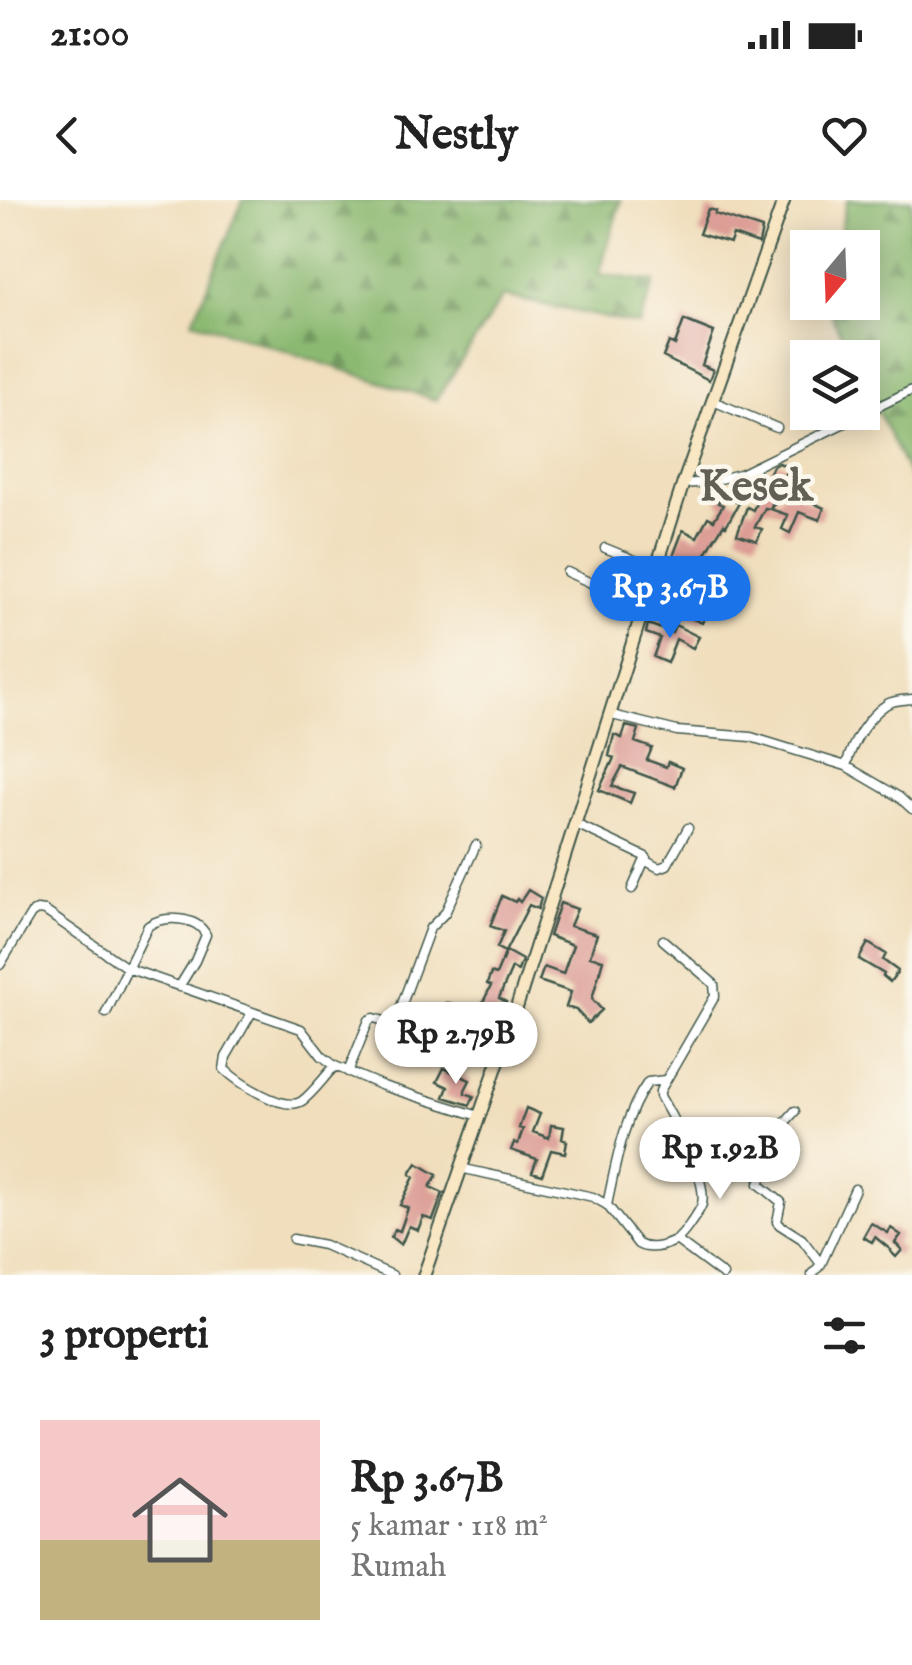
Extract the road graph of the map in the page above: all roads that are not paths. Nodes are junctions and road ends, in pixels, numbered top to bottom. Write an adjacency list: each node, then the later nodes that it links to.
1 (784, 200): 3 (main road)
2 (912, 390): 4 (street)
3 (712, 401): 5 (street); 7 (main road)
4 (880, 403)
5 (777, 428)
6 (824, 430): 7 (street)
7 (684, 484): 10 (main road)
8 (604, 548): 9 (street)
9 (626, 556): 10 (street); 11 (street)
10 (657, 570): 12 (street); 14 (main road)
11 (567, 572)
12 (686, 581)
13 (912, 700): 15 (street)
14 (612, 714): 15 (street); 17 (main road)
15 (846, 766): 16 (street)
16 (912, 809)
17 (576, 824): 20 (street); 29 (main road)
18 (688, 828): 20 (street)
19 (476, 845): 31 (street)
20 (646, 860): 21 (street)
21 (632, 889)
22 (663, 940): 32 (street)
23 (0, 966): 24 (street)
24 (127, 968): 25 (street); 25 (street); 28 (street)
25 (179, 986): 27 (street)
26 (448, 1007): 29 (street)
27 (252, 1012): 30 (street); 30 (street)
28 (106, 1013)
29 (504, 1046): 34 (main road)
30 (335, 1066): 31 (street)
31 (348, 1072): 34 (street)
32 (665, 1080): 37 (street); 39 (street)
33 (795, 1111): 40 (street)
34 (480, 1116): 35 (main road)
35 (460, 1168): 37 (street); 44 (main road)
36 (855, 1189): 40 (street)
37 (607, 1206): 39 (street)
38 (293, 1240): 41 (street)
39 (676, 1240): 45 (street)
40 (821, 1264): 46 (street)
41 (368, 1266): 42 (street); 43 (street)
42 (358, 1275)
43 (392, 1275)
44 (424, 1275)
45 (723, 1275)
46 (812, 1275)

